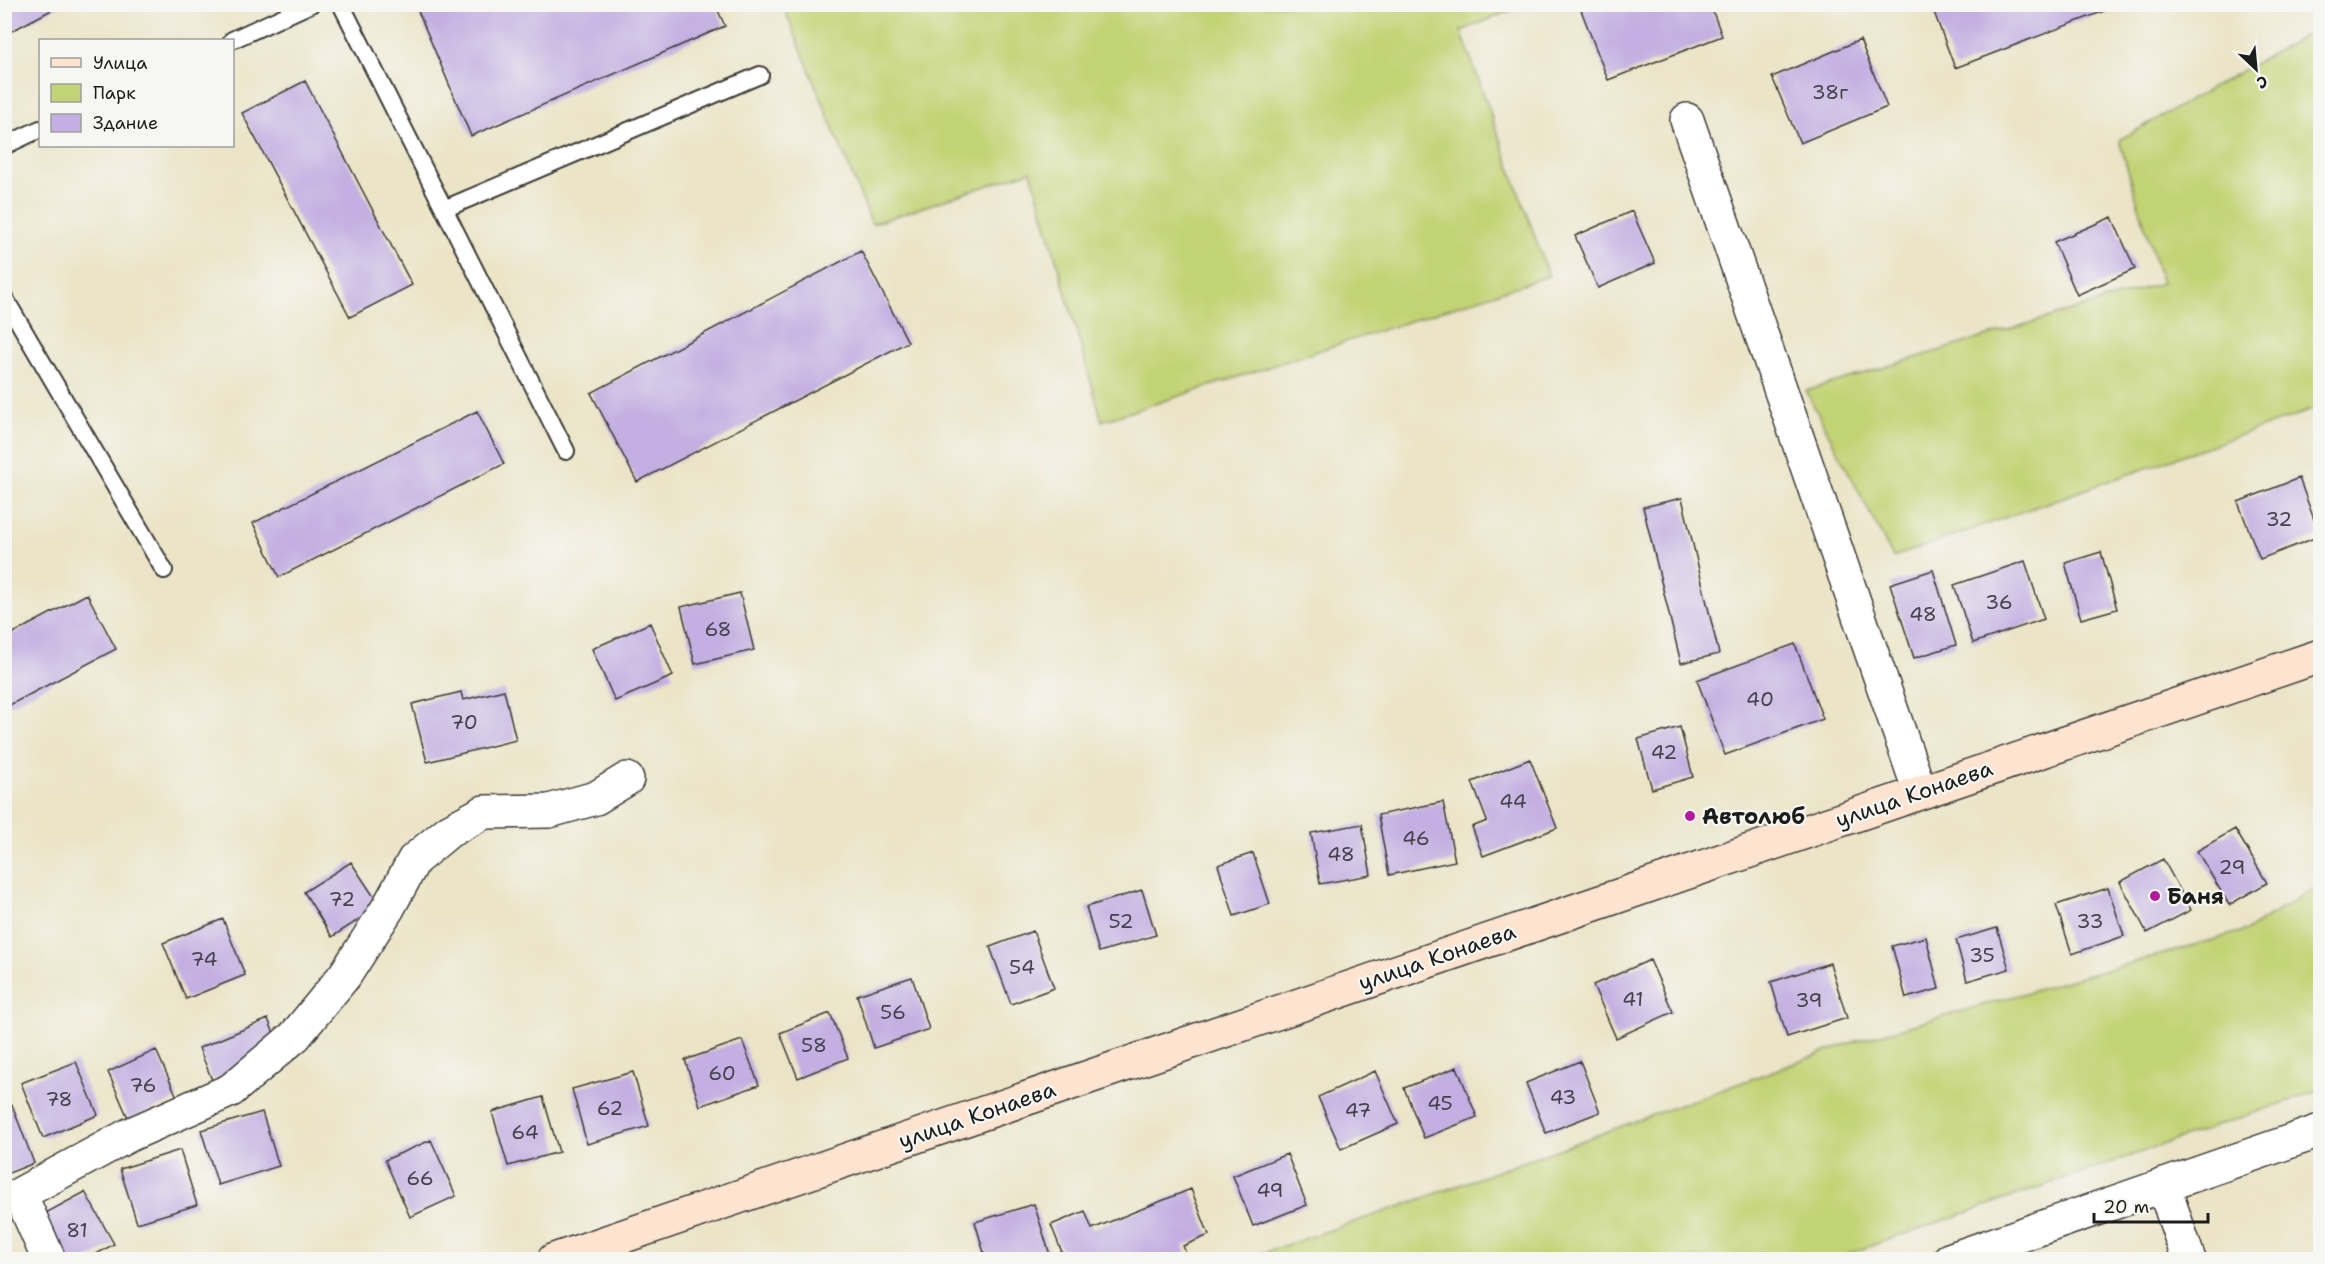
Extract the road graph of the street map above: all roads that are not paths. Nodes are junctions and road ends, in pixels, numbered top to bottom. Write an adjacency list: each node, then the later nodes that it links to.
1 (311, 4): 3 (lane)
2 (341, 4): 8 (lane)
3 (234, 39)
4 (760, 75): 8 (lane)
5 (1687, 120): 14 (street)
6 (39, 129): 7 (lane)
7 (4, 146)
8 (444, 209): 10 (lane)
9 (4, 297): 11 (lane)
10 (566, 451)
11 (164, 570)
12 (2320, 656): 14 (main road, улица Конаева)
13 (627, 779): 17 (street)
14 (1920, 792): 19 (main road, улица Конаева)
15 (2320, 1131): 16 (street)
16 (2163, 1185): 20 (street); 21 (street)
17 (12, 1196): 18 (street)
18 (49, 1260)
19 (554, 1260)
20 (1949, 1260)
21 (2189, 1260)

